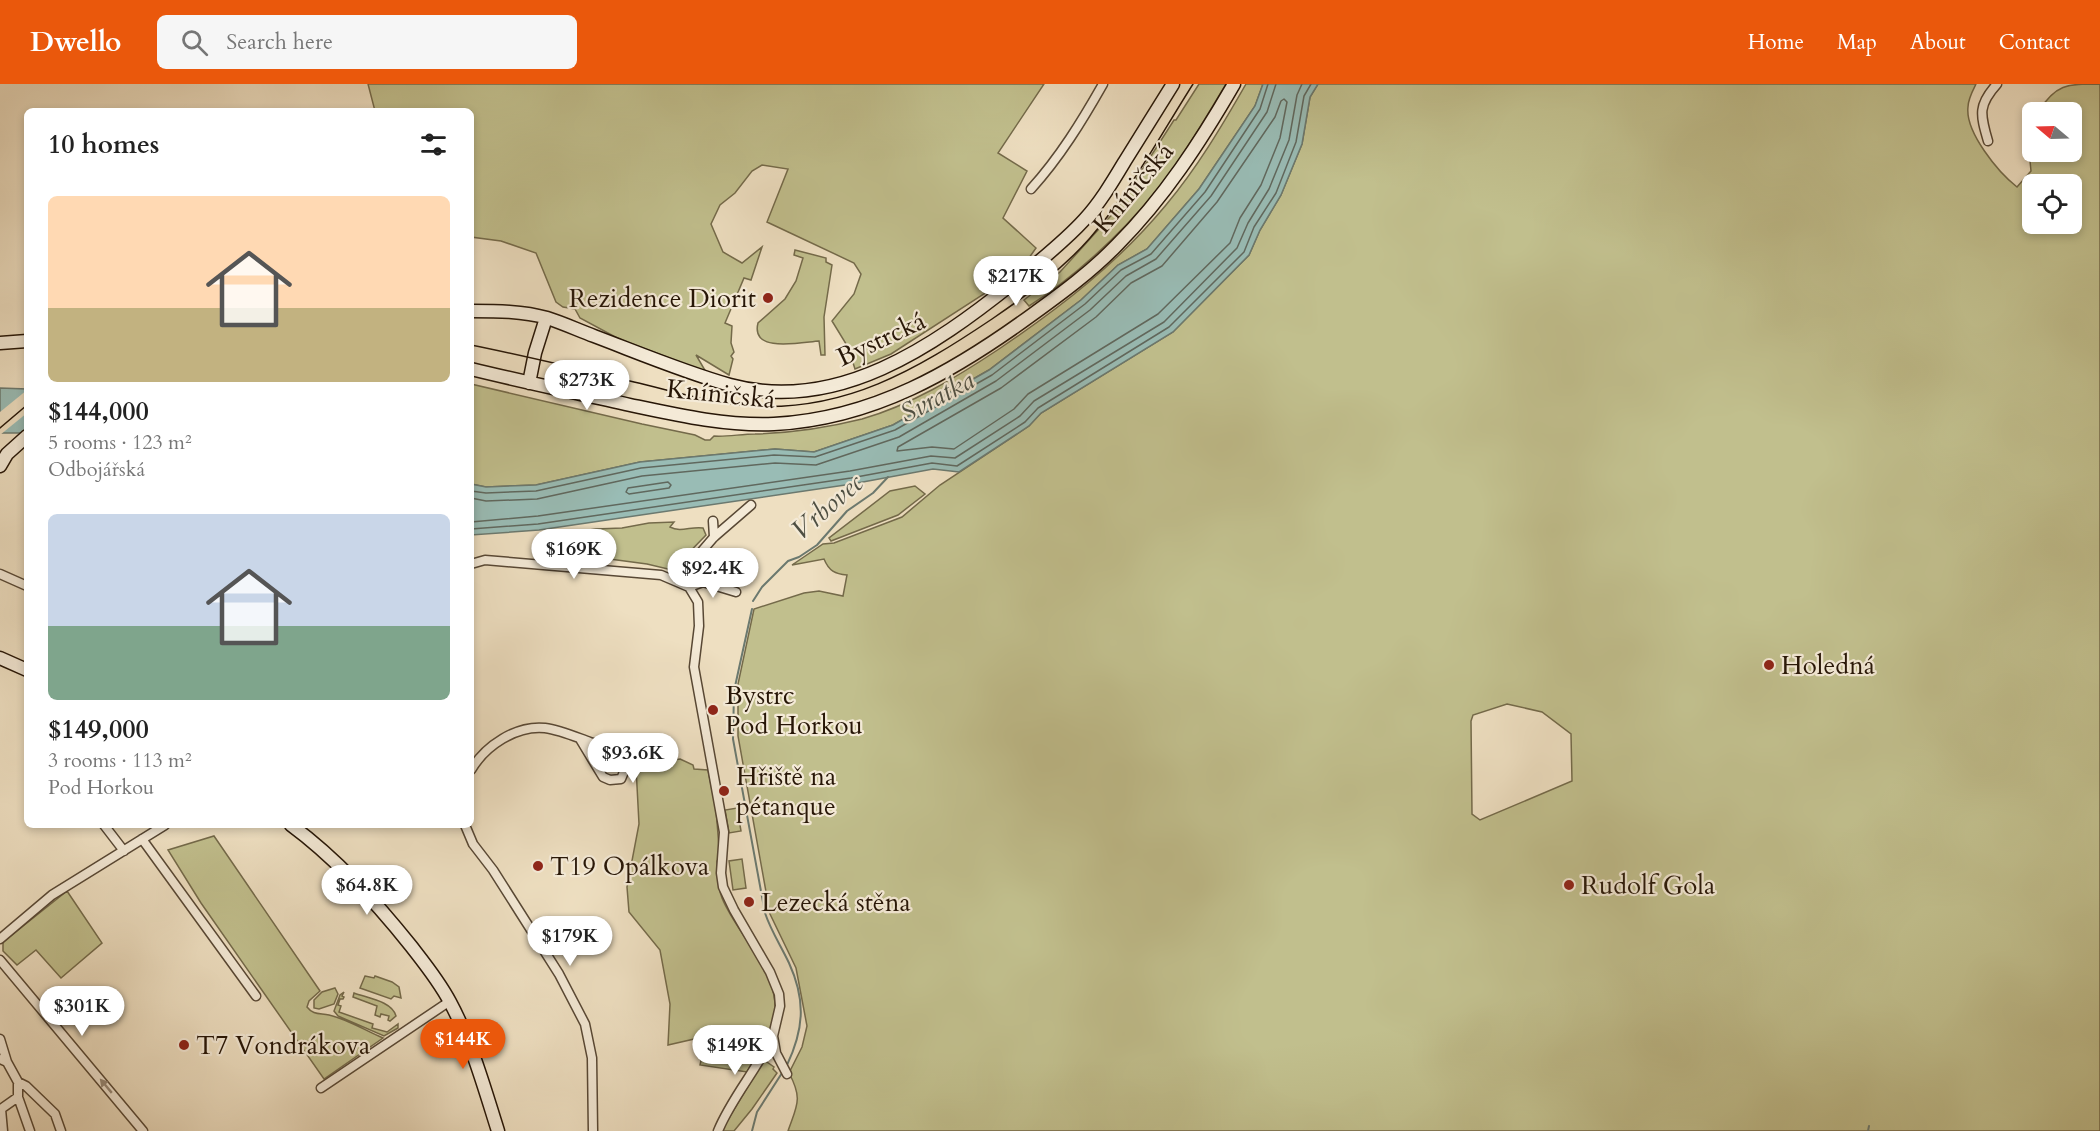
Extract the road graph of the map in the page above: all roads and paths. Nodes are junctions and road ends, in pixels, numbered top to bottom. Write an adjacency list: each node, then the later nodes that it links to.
1 (1103, 84): 6 (street)
2 (1173, 84): 8 (street, Bystrcká)
3 (1234, 84): 12 (street, Kníničská)
4 (1997, 84): 5 (street)
5 (1988, 141)
6 (1031, 189)
7 (474, 311): 8 (street, Bystrcká)
8 (546, 318): 12 (street)
9 (24, 341): 10 (street)
10 (0, 343)
11 (474, 370): 12 (street, Kníničská)
12 (529, 383)
13 (24, 439): 14 (street)
14 (4, 456): 15 (street)
15 (0, 466)
16 (751, 505): 18 (street)
17 (713, 521): 18 (street)
18 (714, 537): 21 (street)
19 (474, 563): 21 (street)
20 (0, 574): 22 (street)
21 (677, 580): 23 (street)
22 (24, 585)
23 (689, 587): 24 (street); 39 (street)
24 (736, 592)
25 (1, 658): 26 (street)
26 (24, 669)
27 (580, 739): 27 (street); 28 (street)
28 (474, 766)
29 (106, 828): 34 (street)
30 (160, 828): 33 (street)
31 (294, 828): 38 (street)
32 (466, 828): 51 (street)
33 (142, 839): 34 (street); 37 (street)
34 (124, 851): 35 (street)
35 (0, 939)
36 (0, 960): 49 (street, one-way to 36)
37 (256, 996)
38 (450, 1001): 44 (street); 50 (street)
39 (772, 1036): 42 (street); 52 (street)
40 (0, 1039): 41 (street)
41 (4, 1060): 43 (street)
42 (787, 1074)
43 (18, 1082): 45 (street); 48 (street)
44 (321, 1088)
45 (18, 1097): 46 (street); 47 (street)
46 (3, 1131)
47 (30, 1131)
48 (62, 1131)
49 (143, 1131)
50 (498, 1131)
51 (592, 1131)
52 (718, 1131)

